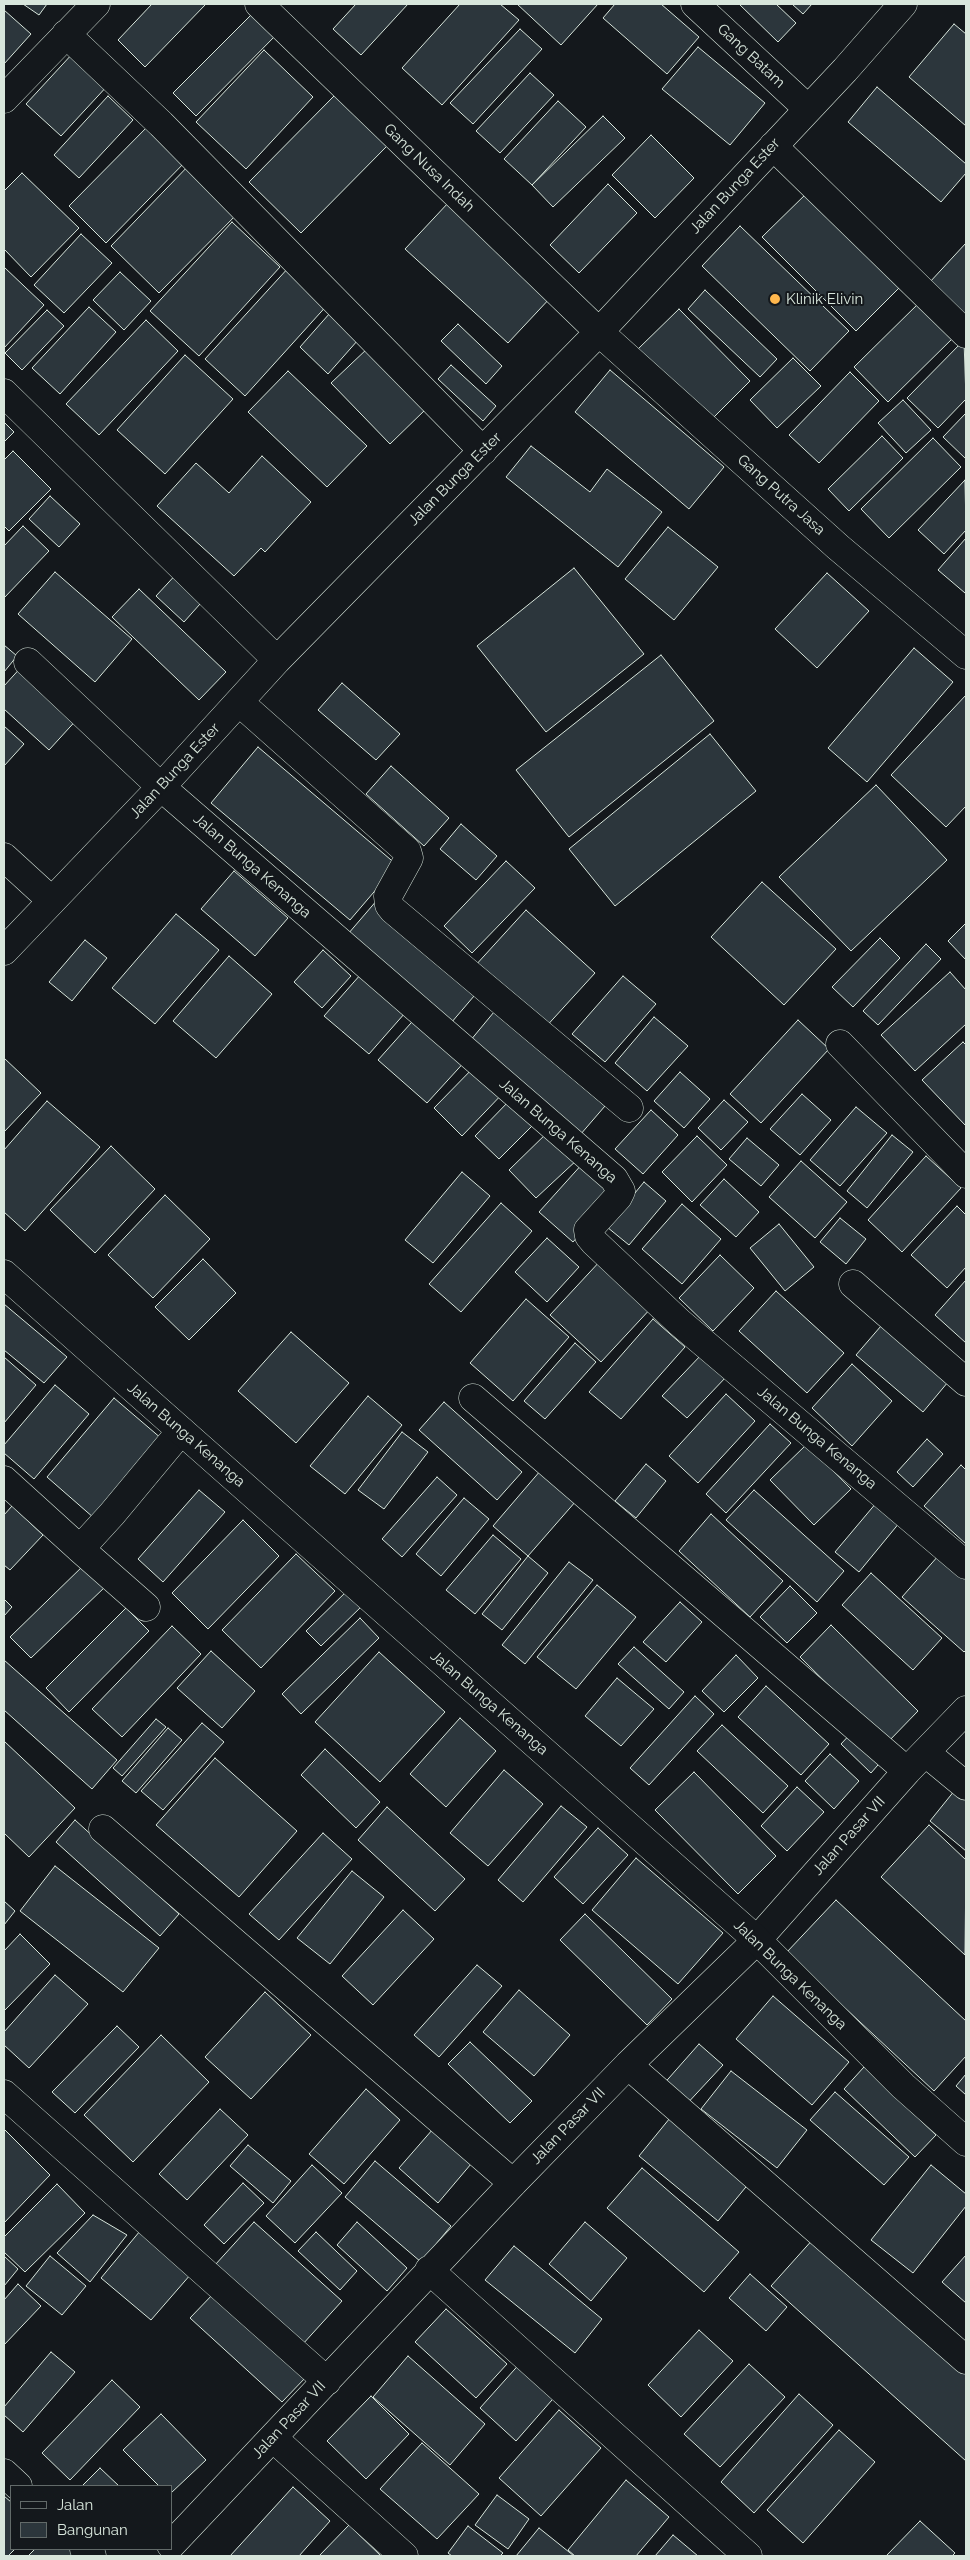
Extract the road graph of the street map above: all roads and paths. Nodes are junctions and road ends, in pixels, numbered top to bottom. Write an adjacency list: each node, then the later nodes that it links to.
1 (96, 4): 5 (street)
2 (259, 4): 9 (street, Gang Nusa Indah)
3 (695, 4): 7 (street, Gang Batam)
4 (903, 4): 7 (street, Jalan Bunga Ester)
5 (66, 34): 6 (street); 12 (street)
6 (4, 99)
7 (807, 108): 8 (street, Jalan Bunga Ester)
8 (773, 146): 9 (street, Jalan Bunga Ester); 10 (street)
9 (599, 332): 12 (street, Jalan Bunga Ester); 13 (street, Gang Putra Jasa)
10 (966, 334)
11 (4, 393): 14 (street)
12 (483, 451): 14 (street, Jalan Bunga Ester)
13 (966, 655)
14 (277, 660): 16 (street, Jalan Bunga Ester)
15 (28, 662): 17 (street)
16 (239, 702): 17 (street, Jalan Bunga Ester); 22 (street)
17 (161, 786): 19 (street, Jalan Bunga Ester); 31 (street, Jalan Bunga Kenanga)
18 (4, 857): 19 (street)
19 (51, 900): 20 (street, Jalan Bunga Ester)
20 (4, 950)
21 (840, 1044): 23 (street)
22 (629, 1108)
23 (966, 1174)
24 (4, 1274): 28 (street, Jalan Bunga Kenanga)
25 (853, 1284): 26 (street)
26 (966, 1382)
27 (473, 1398): 34 (street)
28 (181, 1431): 30 (street); 37 (street, Jalan Bunga Kenanga)
29 (4, 1480): 30 (street)
30 (80, 1549): 32 (street)
31 (966, 1565)
32 (146, 1607)
33 (966, 1710): 34 (street, Jalan Pasar VII)
34 (916, 1762): 35 (street); 37 (street, Jalan Pasar VII)
35 (966, 1786)
36 (103, 1829): 41 (street)
37 (757, 1940): 38 (street, Jalan Pasar VII); 40 (street, Jalan Bunga Kenanga)
38 (628, 2065): 41 (street, Jalan Pasar VII); 43 (street)
39 (4, 2094): 44 (street)
40 (966, 2142)
41 (512, 2183): 42 (street, Jalan Pasar VII)
42 (429, 2270): 44 (street, Jalan Pasar VII); 50 (street)
43 (966, 2360)
44 (327, 2381): 45 (street, Jalan Pasar VII)
45 (273, 2438): 48 (street, Jalan Pasar VII); 49 (street)
46 (4, 2473): 47 (street)
47 (17, 2485)
48 (172, 2544)
49 (404, 2556)
50 (748, 2556)

